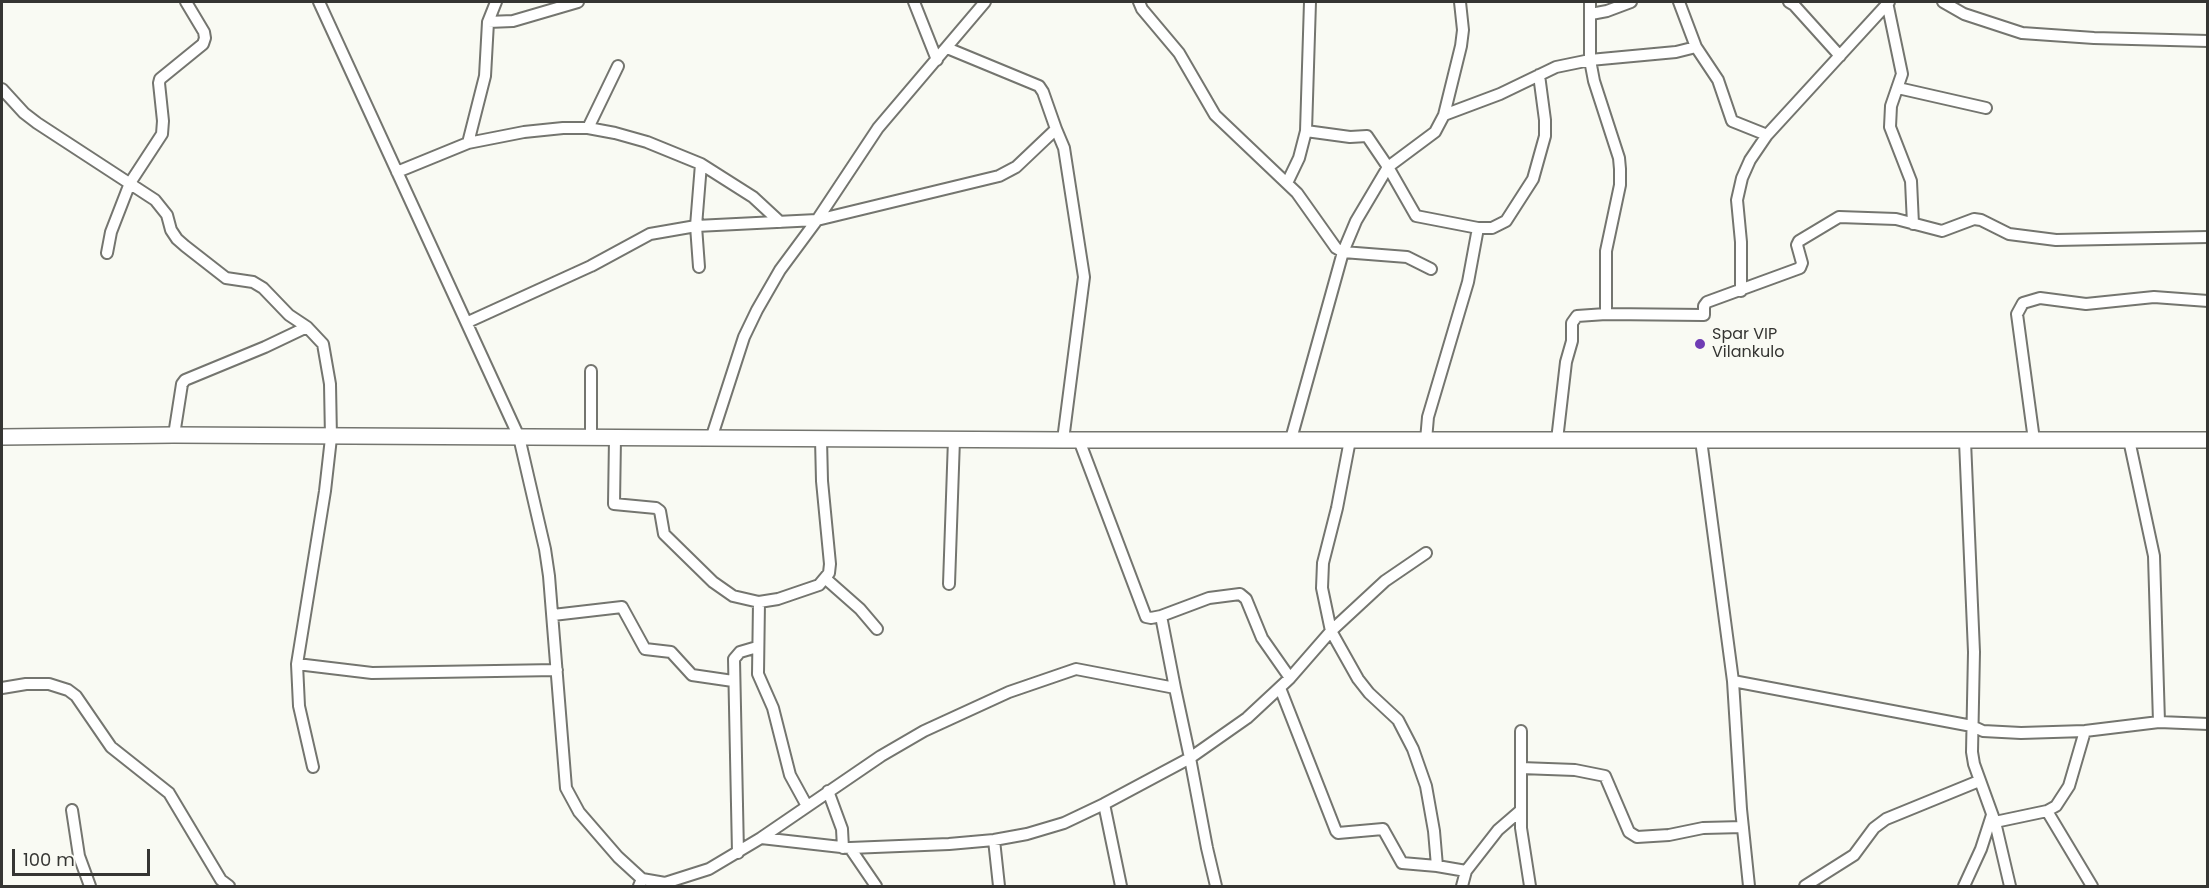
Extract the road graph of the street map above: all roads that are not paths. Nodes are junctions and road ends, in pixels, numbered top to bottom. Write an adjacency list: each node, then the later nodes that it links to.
1 (186, 2): 38 (street)
2 (319, 2): 37 (street)
3 (496, 2): 17 (street)
4 (578, 2): 17 (street)
5 (914, 2): 22 (street)
6 (985, 2): 20 (street)
7 (1139, 2): 39 (street)
8 (1310, 2): 32 (street)
9 (1460, 2): 29 (street)
10 (1590, 2): 16 (street)
11 (1630, 2): 16 (street)
12 (1679, 2): 19 (street)
13 (1789, 2): 21 (street)
14 (1888, 2): 21 (street); 26 (street)
15 (1943, 2): 18 (street)
16 (1591, 14): 23 (street)
17 (488, 22): 34 (street)
18 (2208, 41)
19 (1696, 47): 23 (street); 33 (street)
20 (947, 48): 22 (street); 31 (street)
21 (1840, 56): 33 (street)
22 (937, 60): 40 (street)
23 (1590, 60): 25 (street); 52 (street)
24 (618, 66): 30 (street)
25 (1539, 75): 29 (street); 44 (street)
26 (1898, 88): 28 (street); 42 (street)
27 (2, 89): 38 (street)
28 (1986, 108)
29 (1444, 115): 36 (street)
30 (588, 128): 34 (street); 35 (street)
31 (1056, 129): 40 (street); 66 (street)
32 (1306, 131): 36 (street); 39 (street)
33 (1767, 135): 50 (street)
34 (468, 143): 37 (street)
35 (701, 164): 41 (street); 43 (street)
36 (1388, 167): 44 (street); 46 (street)
37 (397, 172): 53 (street)
38 (130, 183): 47 (street); 54 (street)
39 (1287, 183): 46 (street)
40 (817, 220): 41 (street); 62 (street)
41 (780, 222): 43 (street)
42 (1912, 224): 45 (street); 50 (street)
43 (696, 226): 48 (street); 53 (street)
44 (1478, 228): 69 (street)
45 (2208, 237)
46 (1343, 252): 49 (street); 64 (street)
47 (107, 253)
48 (699, 267)
49 (1431, 269)
50 (1741, 291): 52 (street)
51 (2208, 301): 72 (street)
52 (1606, 314): 70 (street)
53 (468, 322): 58 (street)
54 (307, 327): 56 (street); 60 (street)
55 (591, 371): 59 (street)
56 (174, 435): 57 (main road); 60 (main road)
57 (2, 437)
58 (519, 437): 59 (main road); 60 (main road); 80 (street)
59 (591, 437): 61 (main road)
60 (331, 438): 85 (street)
61 (615, 438): 62 (main road); 79 (street)
62 (711, 438): 63 (main road)
63 (821, 438): 65 (main road); 77 (street)
64 (1291, 439): 67 (main road); 68 (main road)
65 (954, 440): 66 (main road); 78 (street)
66 (1063, 440): 67 (main road)
67 (1079, 440): 81 (street)
68 (1350, 440): 69 (main road); 83 (street)
69 (1426, 440): 70 (main road)
70 (1557, 440): 71 (main road)
71 (1701, 440): 75 (main road); 89 (street)
72 (2034, 440): 73 (main road); 75 (main road)
73 (2129, 440): 74 (main road); 93 (street)
74 (2208, 440)
75 (1965, 441): 95 (street)
76 (1426, 553): 83 (street)
77 (826, 579): 79 (street); 82 (street)
78 (949, 584)
79 (759, 602): 84 (street)
80 (553, 615): 86 (street); 88 (street)
81 (1161, 616): 87 (street); 91 (street)
82 (877, 629)
83 (1331, 631): 87 (street); 114 (street)
84 (758, 647): 88 (street); 104 (street)
85 (297, 664): 86 (street); 99 (street)
86 (557, 670): 116 (street)
87 (1290, 678): 92 (street)
88 (733, 681): 113 (street)
89 (1733, 681): 95 (street); 109 (street)
90 (2, 688): 118 (street)
91 (1175, 688): 98 (street); 102 (street)
92 (1280, 688): 98 (street); 114 (street)
93 (2159, 722): 94 (street); 97 (street)
94 (2208, 724)
95 (1972, 726): 97 (street); 101 (street)
96 (1521, 731): 100 (street)
97 (2085, 731): 107 (street)
98 (1190, 758): 103 (street); 122 (street)
99 (313, 767)
100 (1521, 768): 106 (street); 109 (street)
101 (1979, 781): 108 (street); 126 (street)
102 (828, 792): 104 (street); 112 (street)
103 (1104, 804): 111 (street); 121 (street)
104 (807, 806): 110 (street)
105 (72, 810): 117 (street)
106 (1520, 811): 115 (street); 124 (street)
107 (2047, 811): 108 (street); 129 (street)
108 (1993, 818): 127 (street); 128 (street)
109 (1743, 827): 125 (street)
110 (761, 838): 112 (street); 113 (street)
111 (994, 840): 112 (street); 120 (street)
112 (846, 848): 119 (street)
113 (738, 854): 116 (street)
114 (1437, 866): 115 (street)
115 (1466, 871): 123 (street)
116 (641, 883)
117 (90, 886)
118 (229, 886)
119 (876, 886)
120 (999, 886)
121 (1120, 886)
122 (1216, 886)
123 (1462, 886)
124 (1530, 886)
125 (1749, 886)
126 (1805, 886)
127 (1965, 886)
128 (2010, 886)
129 (2092, 886)

